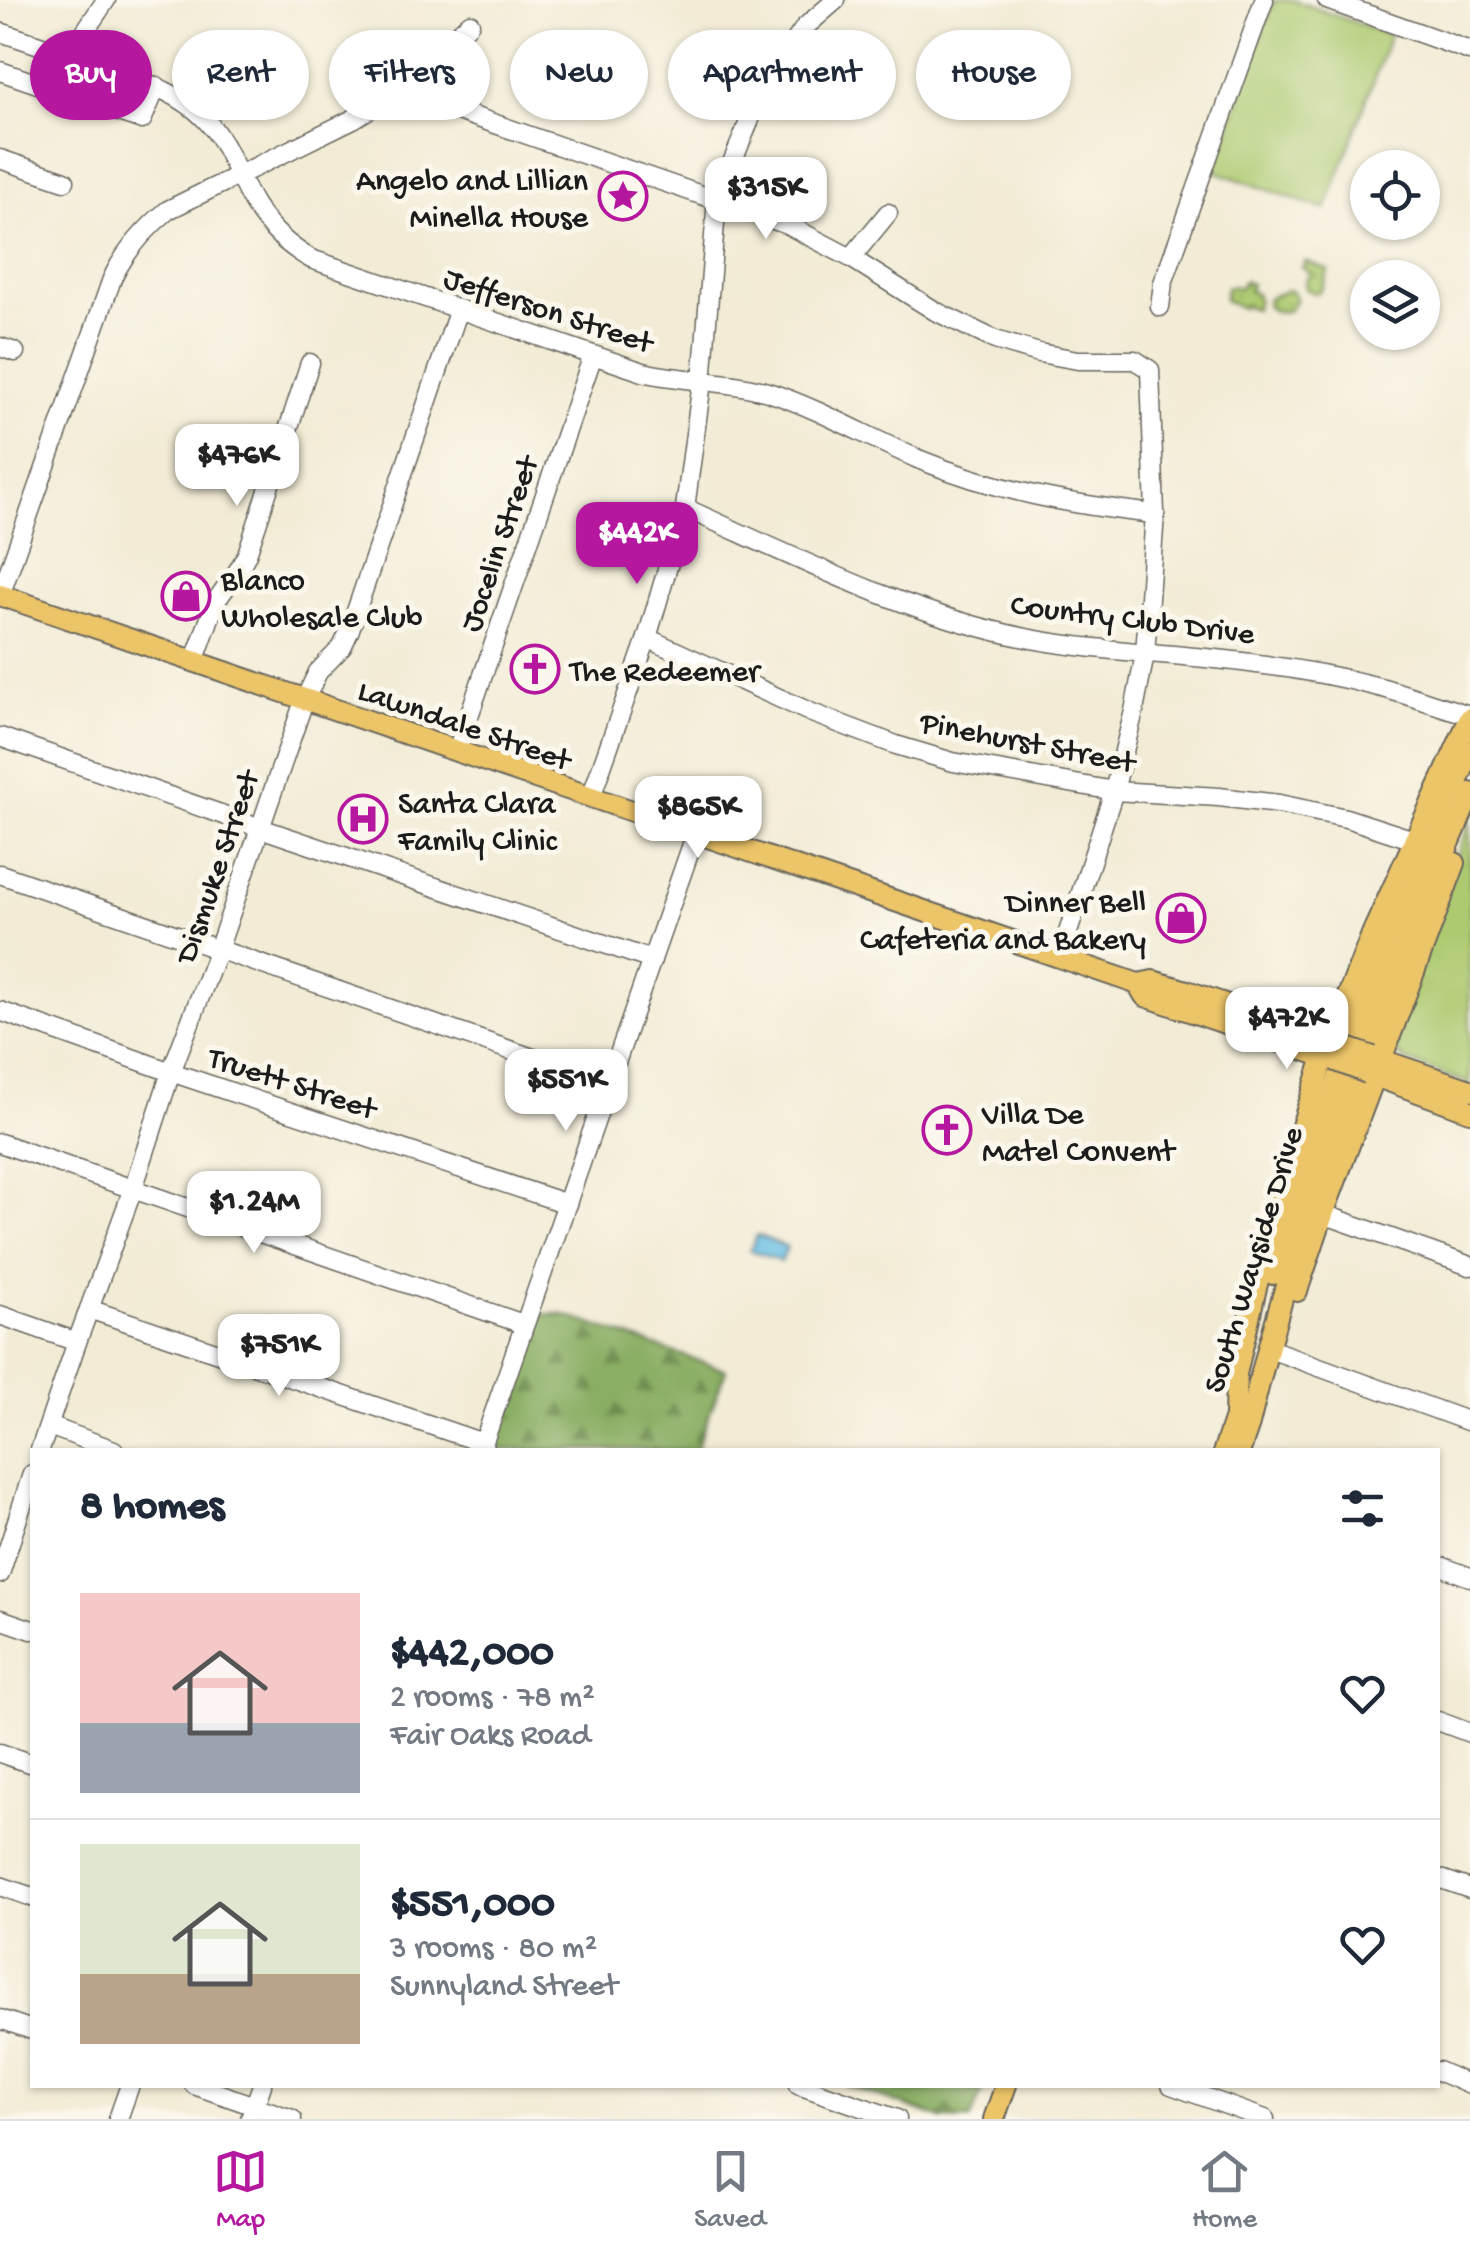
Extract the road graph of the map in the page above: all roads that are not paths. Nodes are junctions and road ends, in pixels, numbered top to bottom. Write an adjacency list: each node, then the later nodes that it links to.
1 (106, 0): 6 (street)
2 (836, 0): 19 (street)
3 (1264, 0): 22 (street)
4 (1327, 0): 10 (street)
5 (470, 23): 7 (street)
6 (86, 30)
7 (462, 30)
8 (0, 32): 9 (street, Jefferson Street)
9 (28, 41): 11 (street)
10 (1470, 52)
11 (6, 72): 13 (street)
12 (152, 85): 13 (street, Jefferson Street)
13 (156, 86): 17 (street, Jefferson Street)
14 (352, 120): 17 (street)
15 (485, 120): 19 (street)
16 (0, 159): 18 (street)
17 (240, 175): 23 (street, Jefferson Street); 29 (street)
18 (65, 181)
19 (717, 198): 21 (street); 26 (street)
20 (888, 212): 21 (street)
21 (851, 258): 28 (street)
22 (1160, 307)
23 (459, 310): 24 (street, Jefferson Street); 33 (street, Dismuke Street)
24 (593, 355): 26 (street, Jefferson Street); 36 (street, Jocelin Street)
25 (310, 363): 32 (street)
26 (702, 382): 27 (street); 28 (street, Jefferson Street)
27 (685, 508): 30 (street); 31 (street, Country Club Drive)
28 (1155, 514): 31 (street)
29 (0, 596): 32 (main road, Lawndale Street)
30 (647, 638): 38 (street, Pinehurst Street); 40 (street)
31 (1145, 654): 34 (street, Country Club Drive); 38 (street)
32 (194, 662): 33 (main road, Lawndale Street)
33 (304, 700): 36 (main road, Lawndale Street); 42 (street, Dismuke Street)
34 (1470, 717): 44 (main road)
35 (0, 738): 42 (street)
36 (457, 751): 40 (main road, Lawndale Street)
37 (1470, 752): 66 (main road, South Wayside Drive)
38 (1114, 791): 44 (street, Pinehurst Street); 47 (street)
39 (1470, 793): 66 (main road, South Wayside Drive)
40 (592, 797): 43 (main road, Lawndale Street)
41 (1470, 824): 51 (main road)
42 (260, 828): 46 (street, Dismuke Street); 48 (street)
43 (696, 834): 47 (main road, Lawndale Street); 48 (street)
44 (1414, 840): 50 (main road)
45 (0, 874): 46 (street)
46 (218, 950): 52 (street, Dismuke Street); 53 (street)
47 (1060, 957): 50 (main road, Lawndale Street)
48 (652, 960): 53 (street)
49 (0, 1011): 52 (street, Truett Street)
50 (1332, 1051): 51 (main road, Lawndale Street, bridge); 66 (main road)
51 (1374, 1067): 54 (main road, Lawndale Street); 55 (main road, Lawndale Street); 59 (main road)
52 (171, 1072): 57 (street, Dismuke Street); 58 (street, Truett Street)
53 (608, 1084): 58 (street)
54 (1470, 1090)
55 (1470, 1112)
56 (0, 1143): 57 (street)
57 (133, 1190): 61 (street, Dismuke Street); 63 (street)
58 (568, 1204): 63 (street)
59 (1323, 1214): 60 (street); 65 (main road)
60 (1470, 1266)
61 (90, 1309): 64 (street, Dismuke Street); 69 (street)
62 (0, 1314): 64 (street)
63 (524, 1324): 69 (street)
64 (77, 1342): 68 (street, Dismuke Street)
65 (1278, 1352): 66 (main road); 67 (street)
66 (1242, 1422): 72 (main road, South Wayside Drive); 73 (main road, South Wayside Drive)
67 (1470, 1422)
68 (48, 1426): 70 (street, Dismuke Street); 71 (street)
69 (482, 1446)
70 (41, 1448)
71 (108, 1448)
72 (1225, 1448)
73 (1240, 1448)
74 (30, 1479): 75 (street)
75 (5, 1540): 77 (street)
76 (1440, 1566): 78 (street)
77 (0, 1574)
78 (1470, 1577)
79 (0, 1619): 80 (street)
80 (30, 1629)
81 (1440, 1722): 82 (street)
82 (1470, 1733)
83 (0, 1753): 84 (street)
84 (30, 1763)
85 (1440, 1879): 87 (street)
86 (0, 1886): 88 (street)
87 (1470, 1890)
88 (30, 1896)
89 (0, 2019): 90 (street)
90 (30, 2029)
91 (1440, 2072): 92 (street)
92 (1470, 2085)
93 (129, 2088): 100 (street)
94 (200, 2088): 99 (street)
95 (261, 2088): 99 (street)
96 (807, 2088): 102 (street)
97 (1005, 2088): 103 (main road)
98 (1179, 2088): 104 (street)
99 (252, 2112): 101 (street)
100 (118, 2119)
101 (292, 2119)
102 (896, 2119)
103 (994, 2119)
104 (1265, 2119)

